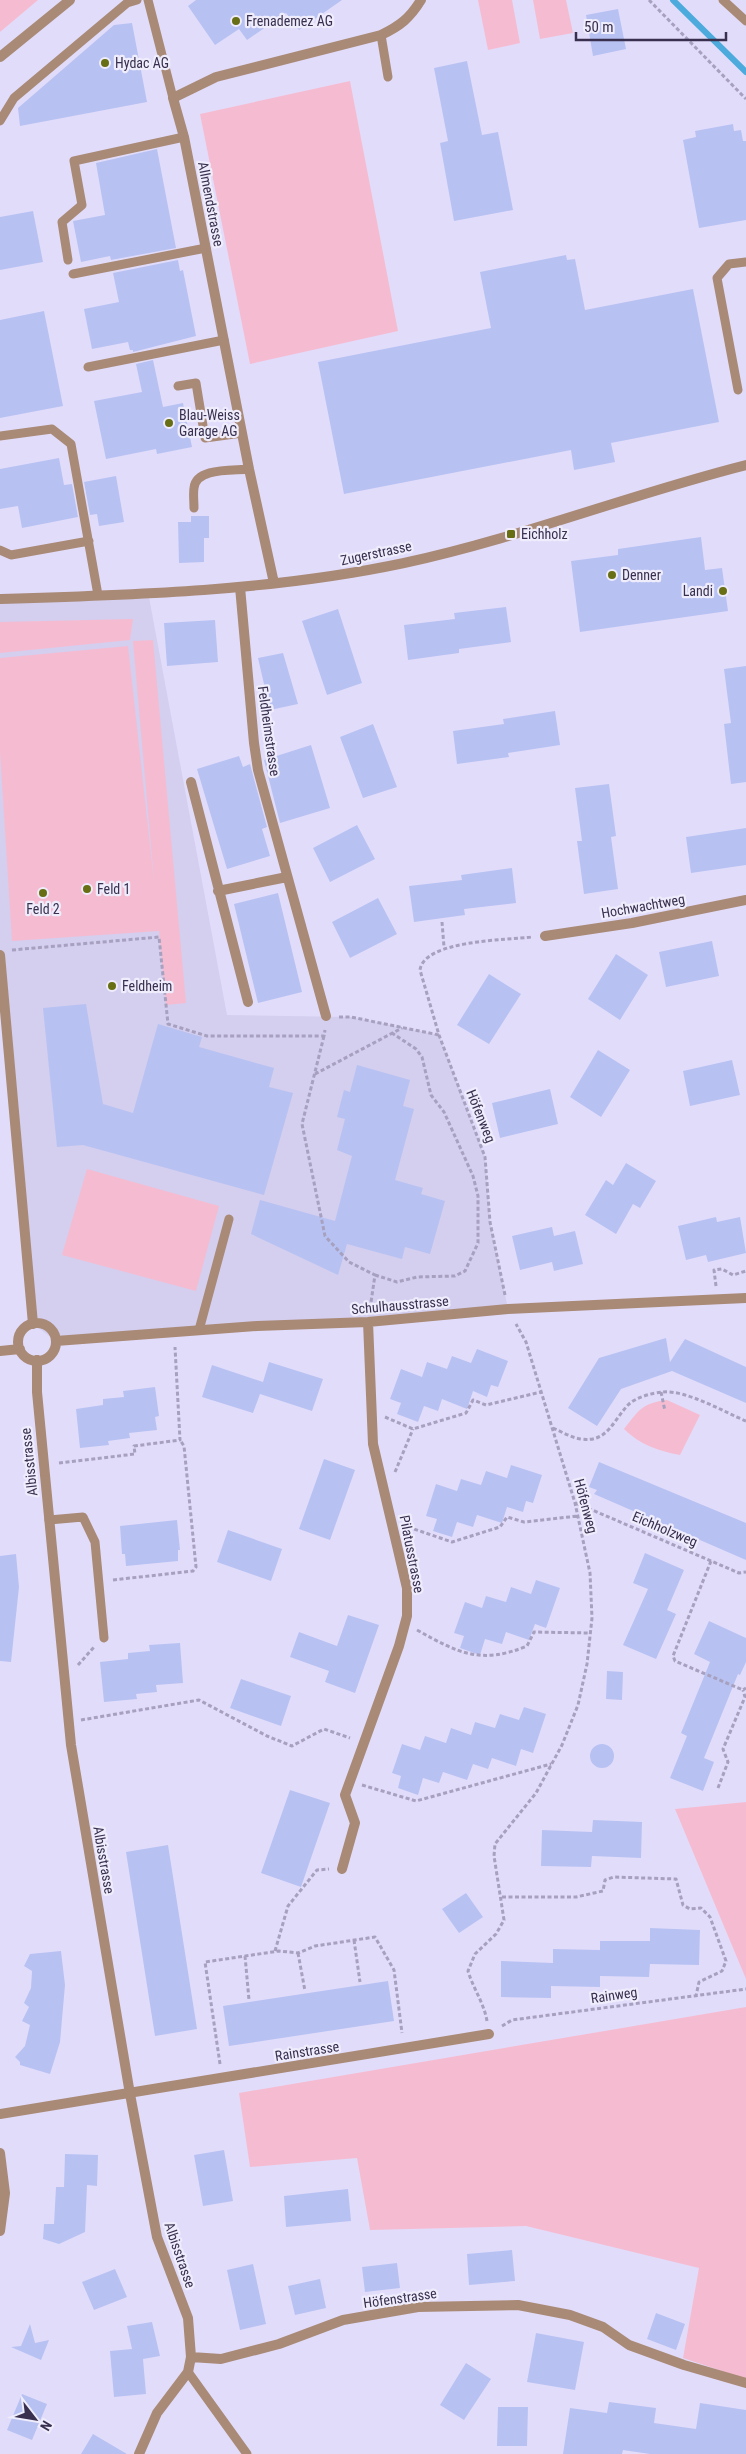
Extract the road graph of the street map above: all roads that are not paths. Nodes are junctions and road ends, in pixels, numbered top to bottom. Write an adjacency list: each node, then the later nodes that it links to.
1 (70, 0): 8 (street)
2 (137, 0): 11 (lane)
3 (148, 0): 10 (lane)
4 (421, 0): 7 (street)
5 (723, 0): 6 (lane)
6 (746, 21)
7 (381, 35): 9 (lane); 10 (street)
8 (0, 57)
9 (388, 77)
10 (173, 98): 12 (street, Allmendstrasse)
11 (0, 121)
12 (184, 137): 13 (street, Allmendstrasse); 14 (lane)
13 (206, 248): 16 (lane); 17 (street, Allmendstrasse)
14 (68, 260)
15 (746, 262): 20 (lane)
16 (73, 274)
17 (224, 340): 18 (lane); 21 (street, Allmendstrasse)
18 (88, 367)
19 (178, 386): 21 (lane)
20 (738, 390)
21 (242, 433): 24 (street, Allmendstrasse)
22 (0, 436): 26 (lane)
23 (746, 465): 28 (street, Zugerstrasse)
24 (249, 469): 25 (lane); 28 (street, Allmendstrasse)
25 (194, 508)
26 (89, 541): 27 (lane); 30 (lane)
27 (0, 550)
28 (274, 583): 29 (street, Zugerstrasse)
29 (240, 587): 30 (street, Zugerstrasse); 33 (street, Feldheimstrasse)
30 (98, 595): 31 (street, Zugerstrasse)
31 (0, 598)
32 (191, 782): 34 (street)
33 (287, 877): 34 (street); 39 (street, Feldheimstrasse)
34 (218, 891): 38 (street)
35 (746, 900): 36 (street, Hochwachtweg)
36 (545, 936)
37 (5, 953): 43 (street)
38 (248, 1002)
39 (326, 1016)
40 (229, 1219): 44 (lane)
41 (746, 1298): 42 (street, Schulhausstrasse)
42 (368, 1322): 44 (street, Schulhausstrasse); 51 (street, Pilatusstrasse)
43 (33, 1324): 45 (street); 46 (street)
44 (199, 1330): 45 (street, Schulhausstrasse)
45 (56, 1341): 48 (street)
46 (20, 1349): 47 (street); 48 (street)
47 (0, 1351)
48 (37, 1360): 49 (street, Albisstrasse)
49 (49, 1520): 50 (lane); 53 (street, Albisstrasse)
50 (104, 1637)
51 (342, 1869)
52 (489, 2034): 53 (street, Rainstrasse)
53 (130, 2094): 54 (street, Rainstrasse); 57 (street, Albisstrasse)
54 (0, 2114)
55 (0, 2153): 56 (street)
56 (0, 2231)
57 (191, 2357): 58 (street); 59 (street, Höfenstrasse)
58 (188, 2372): 60 (street); 61 (lane)
59 (746, 2383)
60 (139, 2454)
61 (247, 2454)

